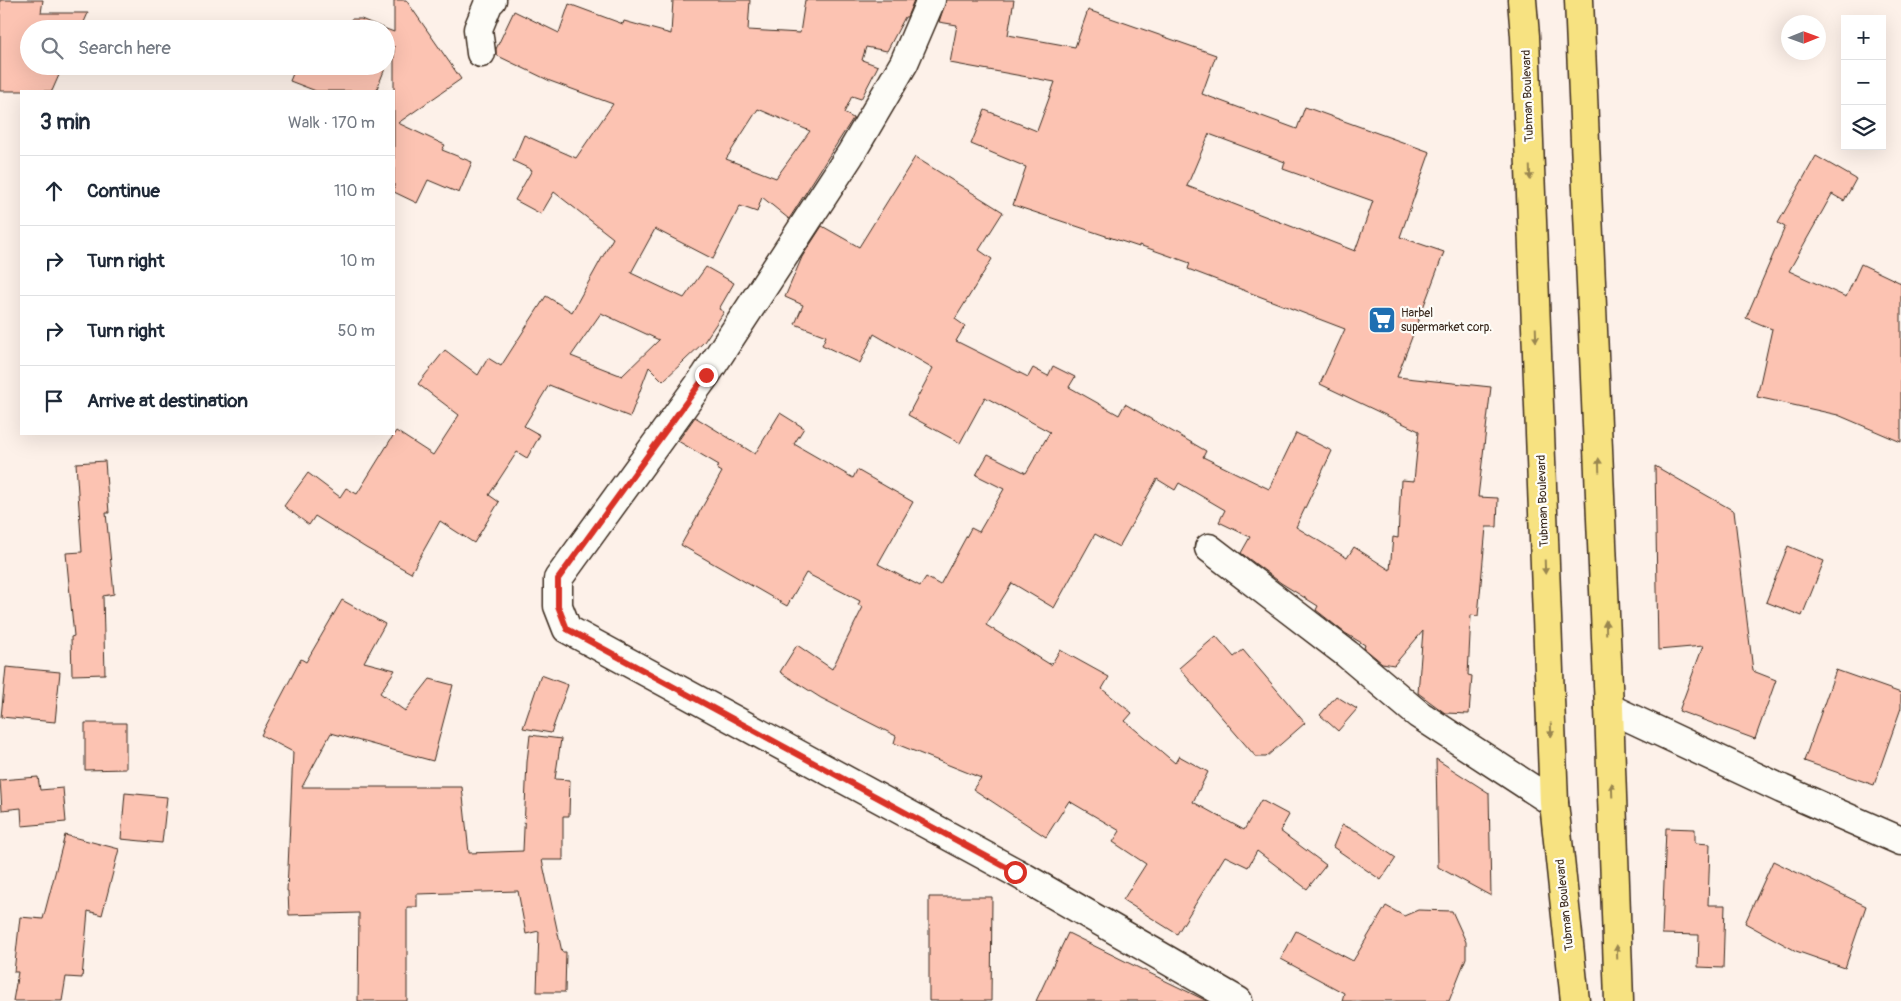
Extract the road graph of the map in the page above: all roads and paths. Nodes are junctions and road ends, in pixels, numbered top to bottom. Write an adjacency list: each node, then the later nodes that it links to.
1 (492, 0): 7 (street)
2 (931, 0): 12 (street)
3 (1505, 0): 6 (highway)
4 (1522, 0): 6 (highway, Tubman Boulevard)
5 (1579, 0): 9 (highway, one-way to 5)
6 (1525, 36): 10 (highway, Tubman Boulevard, one-way to 10)
7 (481, 53)
8 (1210, 548): 10 (street)
9 (1609, 708): 11 (street); 14 (highway, one-way to 9)
10 (1554, 803): 13 (highway, Tubman Boulevard)
11 (1901, 841)
12 (1238, 1001)
13 (1575, 1001)
14 (1619, 1001)

